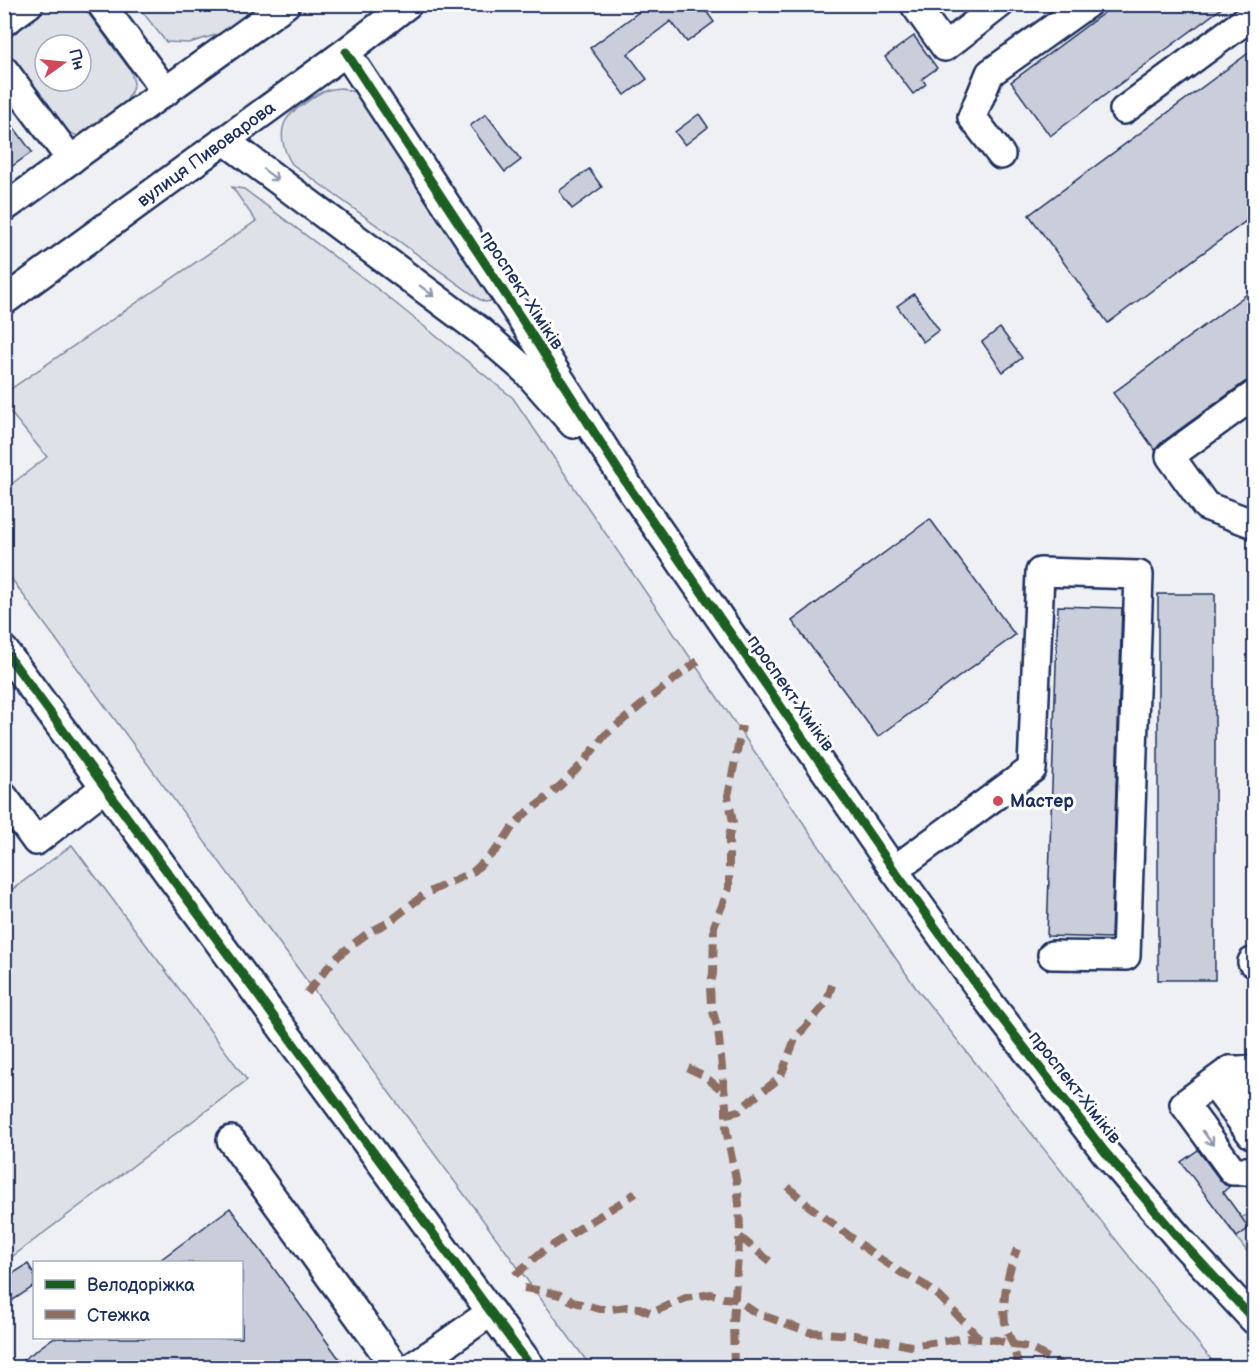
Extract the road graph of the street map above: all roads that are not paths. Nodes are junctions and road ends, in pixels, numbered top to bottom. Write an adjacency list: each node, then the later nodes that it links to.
1 (29, 4): 9 (street)
2 (101, 4): 12 (street)
3 (286, 4): 12 (street)
4 (408, 4): 10 (street, вулиця Пивоварова)
5 (914, 4): 6 (street)
6 (1000, 4)
7 (1087, 4): 15 (street)
8 (1254, 14): 13 (street)
9 (4, 22)
10 (346, 52): 14 (street, вулиця Пивоварова); 20 (street, проспект Хіміків)
11 (4, 70): 16 (street)
12 (166, 92): 16 (street)
13 (1124, 110)
14 (224, 140): 18 (street, вулиця Пивоварова); 20 (street, проспект Хіміків, one-way to 20)
15 (1001, 155)
16 (71, 160): 17 (street)
17 (4, 208)
18 (4, 301)
19 (1254, 394): 21 (street)
20 (629, 487): 25 (street, проспект Хіміків)
21 (1254, 524)
22 (4, 650): 23 (street)
23 (105, 787): 24 (street); 32 (street)
24 (4, 797)
25 (890, 865): 26 (street); 33 (street, проспект Хіміків)
26 (1052, 955)
27 (1233, 1074): 28 (street); 29 (street); 31 (street, one-way to 31)
28 (1254, 1102)
29 (1251, 1134)
30 (231, 1140): 34 (street)
31 (1254, 1171)
32 (492, 1312): 35 (street); 36 (street)
33 (1254, 1320)
34 (396, 1368)
35 (410, 1368)
36 (532, 1368)

